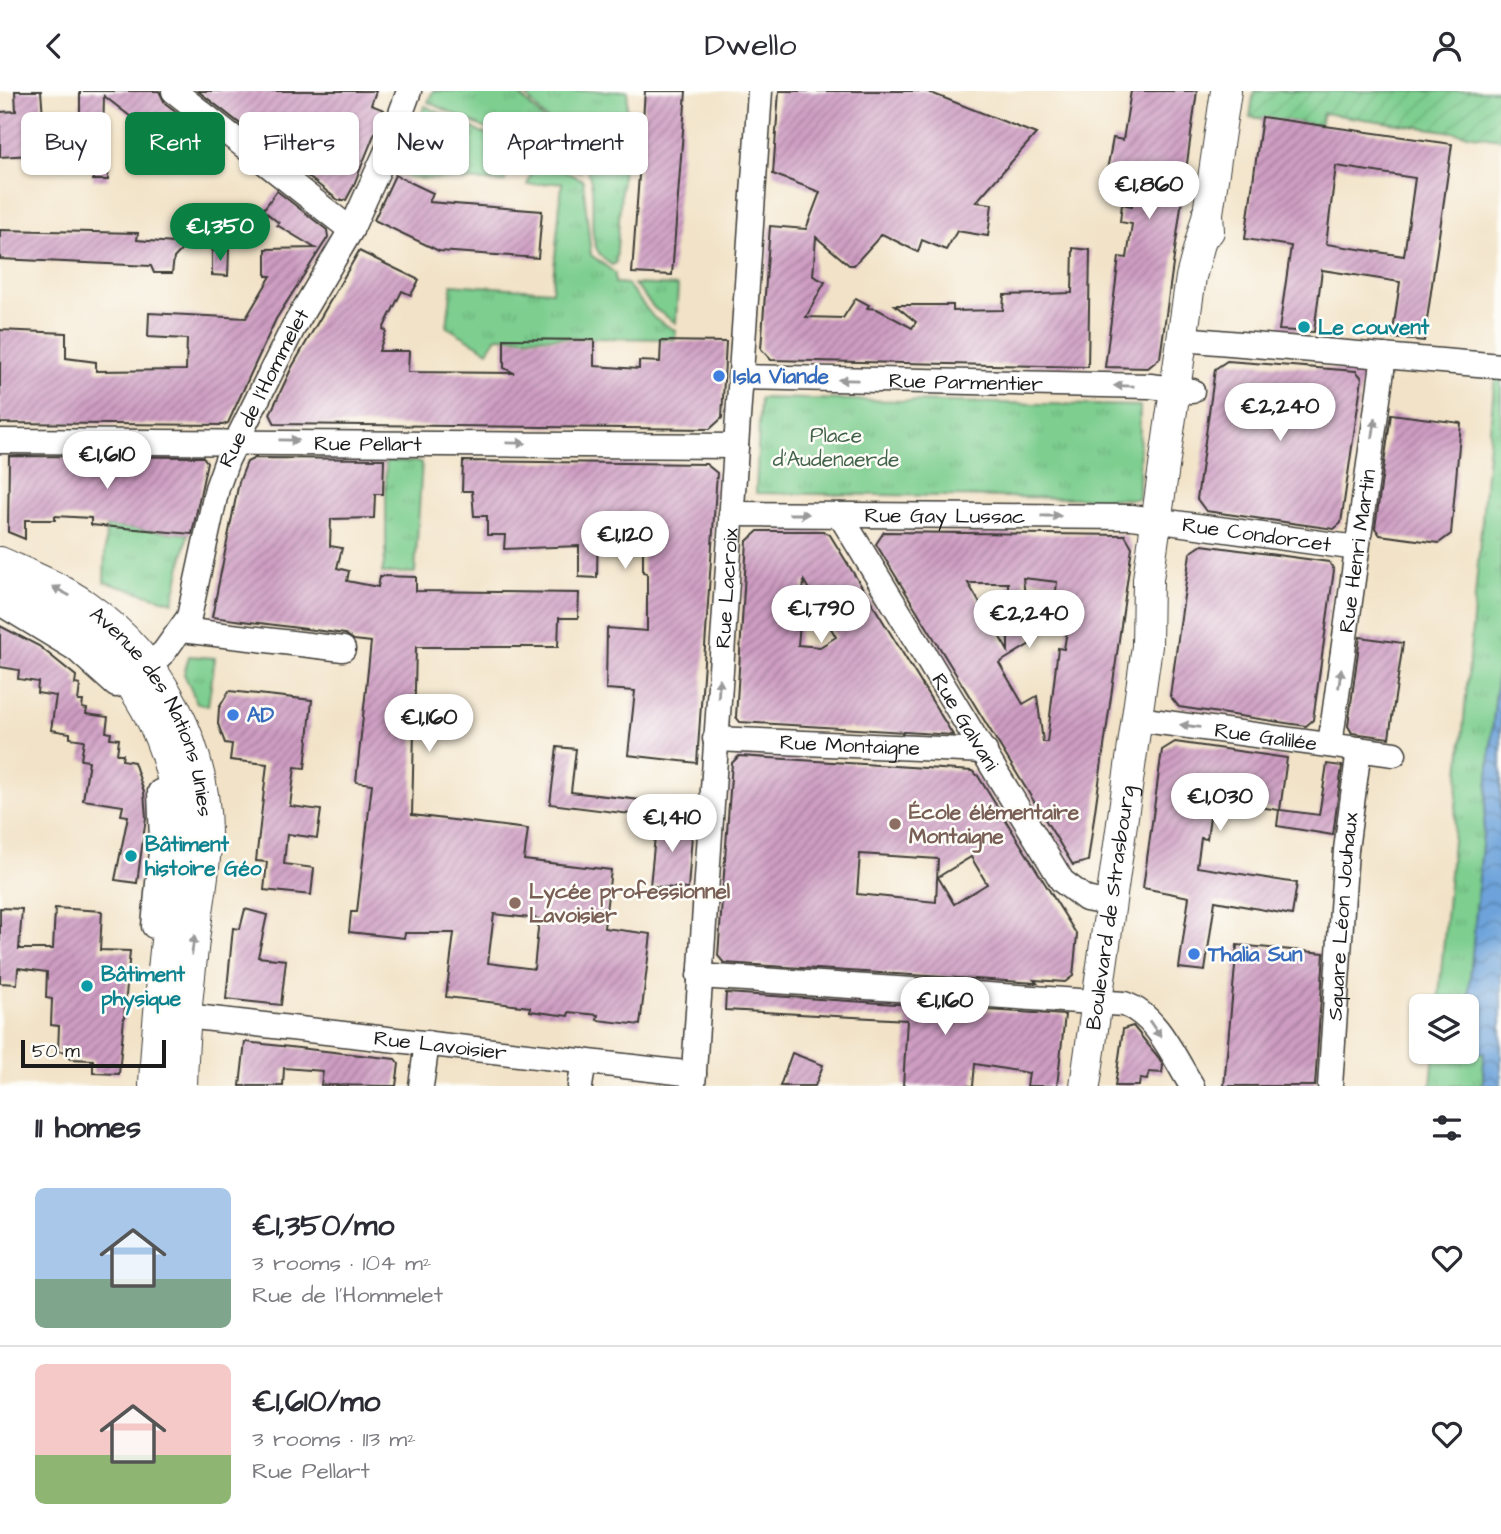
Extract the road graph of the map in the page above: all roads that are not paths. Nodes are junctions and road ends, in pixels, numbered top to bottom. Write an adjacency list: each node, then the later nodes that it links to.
1 (174, 91): 5 (street)
2 (409, 91): 5 (street, Rue de l'Hommelet)
3 (760, 91): 9 (street, Rue Lacroix)
4 (1226, 91): 6 (main road, Boulevard de Strasbourg)
5 (351, 230): 12 (street, Rue de l'Hommelet)
6 (1190, 340): 7 (street); 10 (main road, Boulevard de Strasbourg)
7 (1384, 356): 8 (street); 17 (street, Rue Henri Martin, one-way to 7)
8 (1501, 366)
9 (740, 377): 10 (street, Rue Parmentier, one-way to 9); 13 (street, Rue Lacroix)
10 (1184, 389): 16 (main road, Boulevard de Strasbourg)
11 (0, 440): 12 (street, Rue Pellart)
12 (236, 440): 13 (street, Rue Pellart, one-way to 13); 21 (street, Rue de l'Hommelet)
13 (736, 446): 14 (street, Rue Lacroix)
14 (731, 514): 15 (street, Rue Gay Lussac, one-way to 15); 25 (street, Rue Lacroix, one-way to 14)
15 (840, 515): 16 (street, Rue Gay Lussac, one-way to 16); 28 (street, Rue Galvani)
16 (1165, 520): 17 (street, Rue Condorcet); 24 (main road, Boulevard de Strasbourg)
17 (1357, 548): 26 (street, Rue Henri Martin, one-way to 17)
18 (0, 562): 23 (main road, Avenue des Nations Unies, one-way to 18)
19 (0, 588): 23 (main road, Avenue des Nations Unies)
20 (0, 603): 23 (street)
21 (181, 630): 22 (street); 23 (street, Rue de l'Hommelet)
22 (343, 649)
23 (136, 683): 33 (main road, Avenue des Nations Unies, one-way to 23); 37 (street); 38 (main road, Avenue des Nations Unies)
24 (1137, 719): 26 (street, Rue Galilée, one-way to 24); 30 (main road, Boulevard de Strasbourg)
25 (715, 739): 28 (street, Rue Montaigne); 31 (street, Rue Lacroix)
26 (1331, 745): 27 (street, Rue Galilée)
27 (1359, 749): 29 (street, Rue Galilée); 44 (street, Square Léon Jouhaux)
28 (985, 751): 30 (street, Rue Galvani)
29 (1395, 754)
30 (1111, 904): 32 (main road, Boulevard de Strasbourg)
31 (699, 977): 32 (street); 36 (street, Rue Lacroix)
32 (1097, 1000): 42 (main road, Boulevard de Strasbourg); 43 (street, one-way to 43)
33 (186, 1016): 34 (street, Rue Lavoisier); 39 (main road, Avenue des Nations Unies)
34 (428, 1043): 35 (street, Rue Lavoisier); 40 (street)
35 (584, 1061): 36 (street, Rue Lavoisier); 41 (street)
36 (693, 1080)
37 (140, 1086)
38 (153, 1086)
39 (182, 1086)
40 (421, 1086)
41 (580, 1086)
42 (1085, 1086)
43 (1192, 1086)
44 (1330, 1086)

